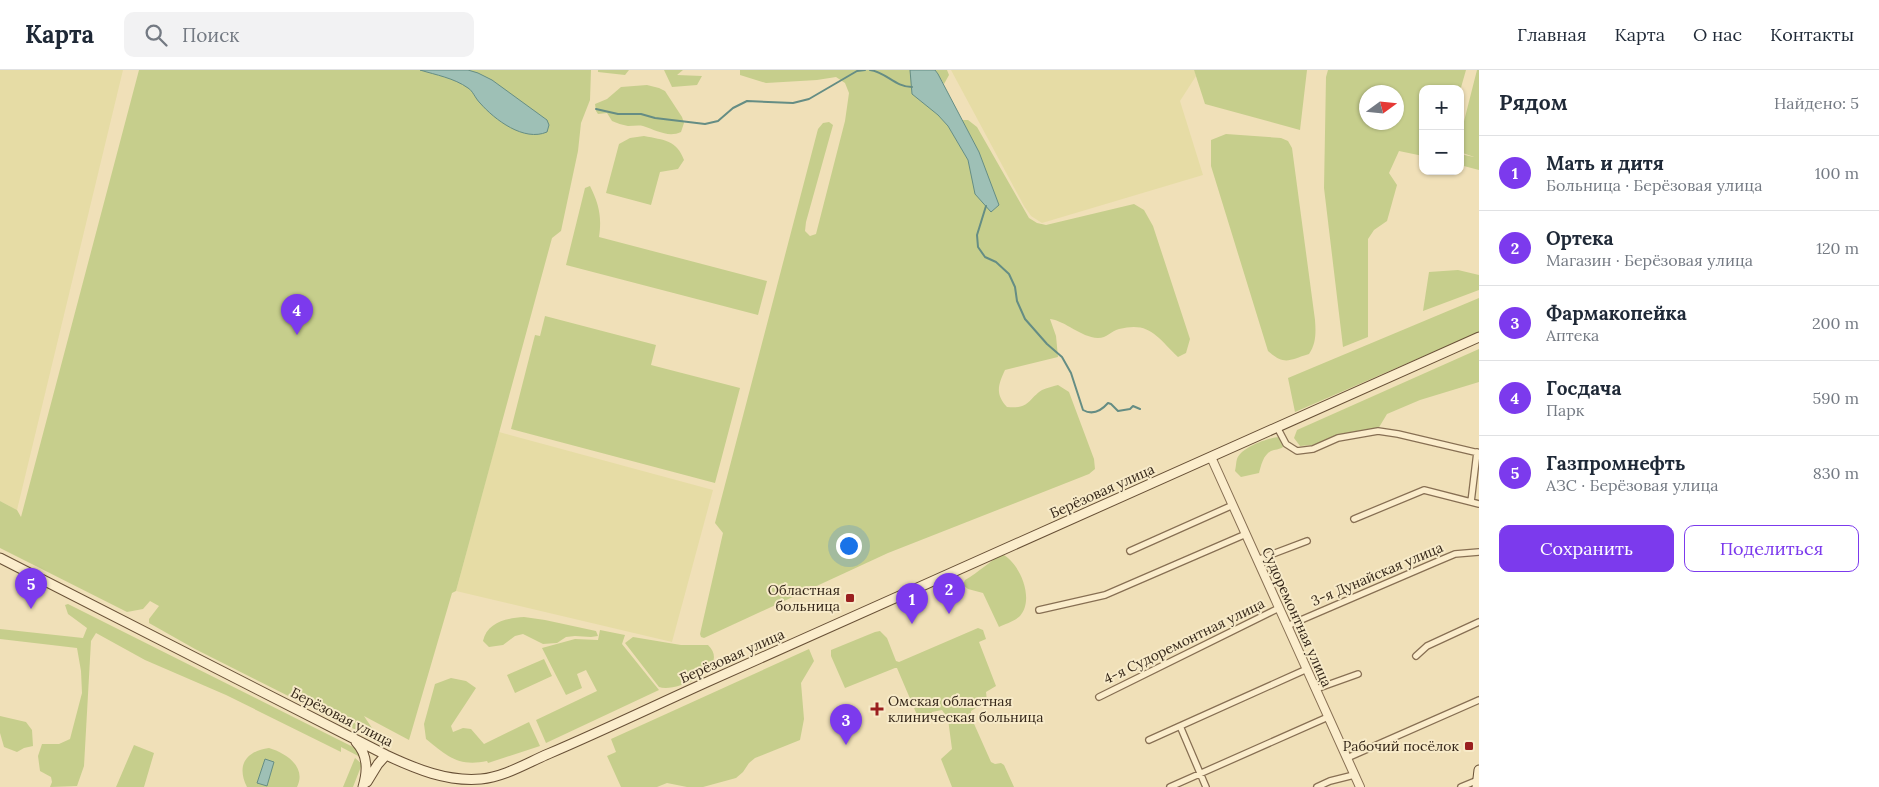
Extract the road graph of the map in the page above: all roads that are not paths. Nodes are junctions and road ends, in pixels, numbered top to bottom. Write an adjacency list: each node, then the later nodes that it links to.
1 (1479, 337): 2 (main road, Берёзовая улица)
2 (1277, 427): 3 (street); 4 (main road, Берёзовая улица)
3 (1478, 452): 5 (street)
4 (1211, 457): 7 (street, Судоремонтная улица); 29 (main road, Берёзовая улица)
5 (1471, 502): 6 (street); 8 (street)
6 (1479, 504)
7 (1233, 505): 9 (street, Судоремонтная улица); 11 (street)
8 (1354, 519)
9 (1246, 534): 14 (street, Судоремонтная улица); 16 (street)
10 (1308, 541): 14 (street)
11 (1130, 551)
12 (1479, 552): 18 (street, 3-я Дунайская улица)
13 (0, 558): 27 (main road, Берёзовая улица)
14 (1258, 560): 15 (street, Судоремонтная улица)
15 (1279, 608): 18 (street, Судоремонтная улица); 23 (street, 4-я Судоремонтная улица)
16 (1039, 610)
17 (1479, 622): 19 (street)
18 (1288, 626): 20 (street, Судоремонтная улица)
19 (1416, 656)
20 (1306, 668): 22 (street, Судоремонтная улица); 26 (street)
21 (1358, 674): 22 (street)
22 (1316, 689): 25 (street, Судоремонтная улица)
23 (1099, 697)
24 (1479, 700): 30 (street)
25 (1328, 717): 30 (street, Судоремонтная улица); 32 (street)
26 (1180, 726): 28 (street); 32 (street)
27 (352, 738): 29 (main road, Берёзовая улица); 35 (main road)
28 (1149, 740)
29 (386, 756): 35 (main road); 36 (main road)
30 (1347, 758): 33 (street, Судоремонтная улица)
31 (1479, 770): 34 (main road)
32 (1199, 774): 37 (street); 38 (street)
33 (1354, 775): 39 (street); 40 (street, Судоремонтная улица)
34 (1477, 784): 41 (street)
35 (364, 787)
36 (370, 787)
37 (1170, 787)
38 (1206, 787)
39 (1317, 787)
40 (1360, 787)
41 (1461, 787)

